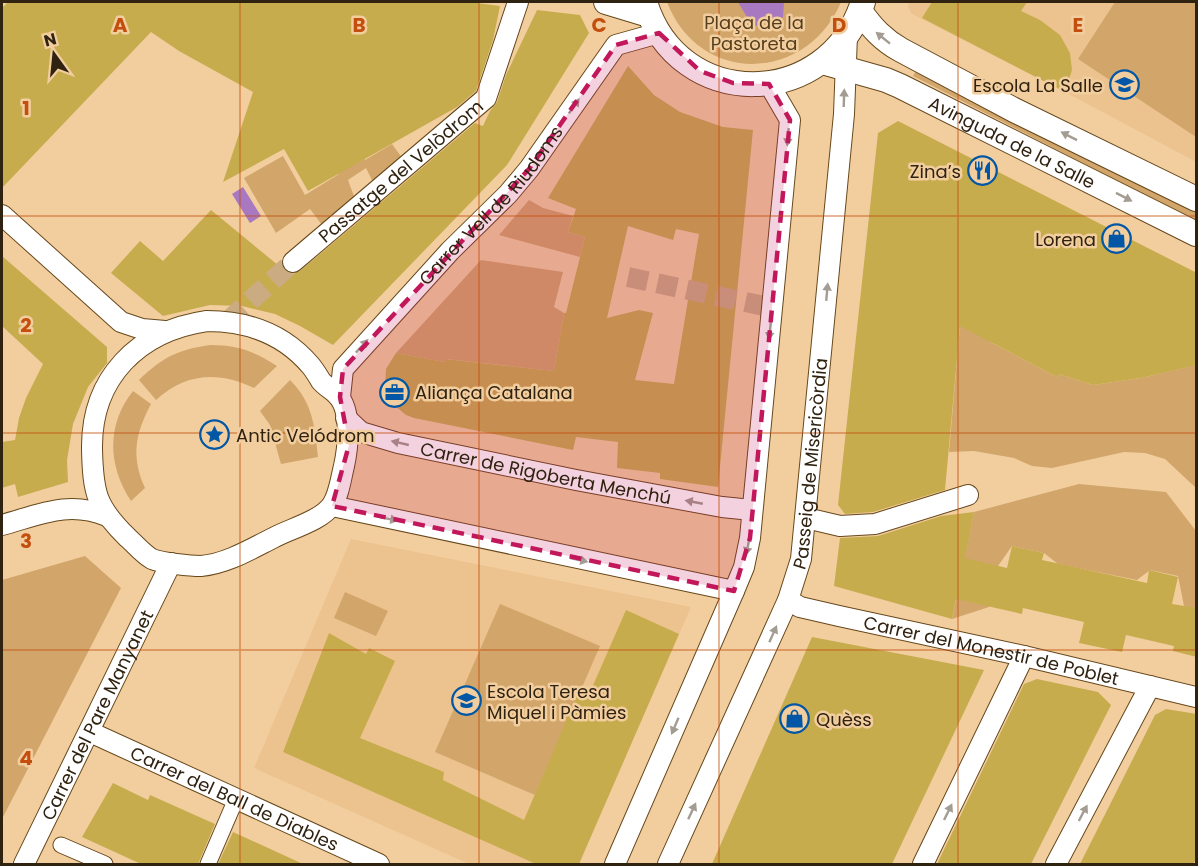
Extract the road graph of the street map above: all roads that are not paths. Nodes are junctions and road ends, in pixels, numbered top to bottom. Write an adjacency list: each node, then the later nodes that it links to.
1 (518, 2): 12 (street, Passatge del Velòdrom)
2 (606, 2): 4 (street)
3 (861, 6): 5 (street); 9 (street, Avinguda de la Salle, one-way to 3)
4 (651, 16): 8 (street); 16 (street, Carrer Vell de Riudoms, one-way to 4)
5 (848, 35): 6 (street); 7 (street, Passeig de Misericòrdia)
6 (822, 62): 7 (street, Avinguda de la Salle); 8 (street)
7 (846, 68): 11 (street, Avinguda de la Salle, one-way to 11); 24 (street, Passeig de Misericòrdia, one-way to 7)
8 (769, 84): 22 (street, one-way to 22)
9 (1197, 199)
10 (2, 215): 13 (street)
11 (1197, 234)
12 (293, 262)
13 (121, 322): 14 (street); 15 (street)
14 (165, 331): 15 (street); 16 (street)
15 (124, 361): 18 (street)
16 (340, 397): 17 (street)
17 (346, 417): 20 (street); 22 (street, Carrer de Rigoberta Menchú, one-way to 17)
18 (91, 472): 21 (street); 23 (street)
19 (968, 495): 24 (street)
20 (332, 506): 26 (street); 27 (street, one-way to 27)
21 (66, 508): 23 (street); 25 (street)
22 (752, 510): 27 (street, one-way to 27)
23 (107, 516): 26 (street)
24 (806, 518): 28 (street, Passeig de Misericòrdia)
25 (2, 525)
26 (171, 563): 32 (street, Carrer del Pare Manyanet)
27 (734, 591): 39 (street, one-way to 39)
28 (788, 600): 29 (street, Carrer del Monestir de Poblet); 40 (street, Passeig de Misericòrdia, one-way to 28)
29 (1024, 656): 30 (street, Carrer del Monestir de Poblet); 41 (street, one-way to 29)
30 (1150, 686): 31 (street, Carrer del Monestir de Poblet); 42 (street, one-way to 30)
31 (1197, 697)
32 (90, 732): 33 (street, Carrer del Ball de Diables); 35 (street, Carrer del Pare Manyanet)
33 (236, 799): 37 (street); 38 (street, Carrer del Ball de Diables)
34 (61, 845): 36 (street)
35 (24, 864)
36 (105, 864)
37 (208, 864)
38 (379, 864)
39 (615, 864)
40 (668, 864)
41 (923, 864)
42 (1056, 864)

